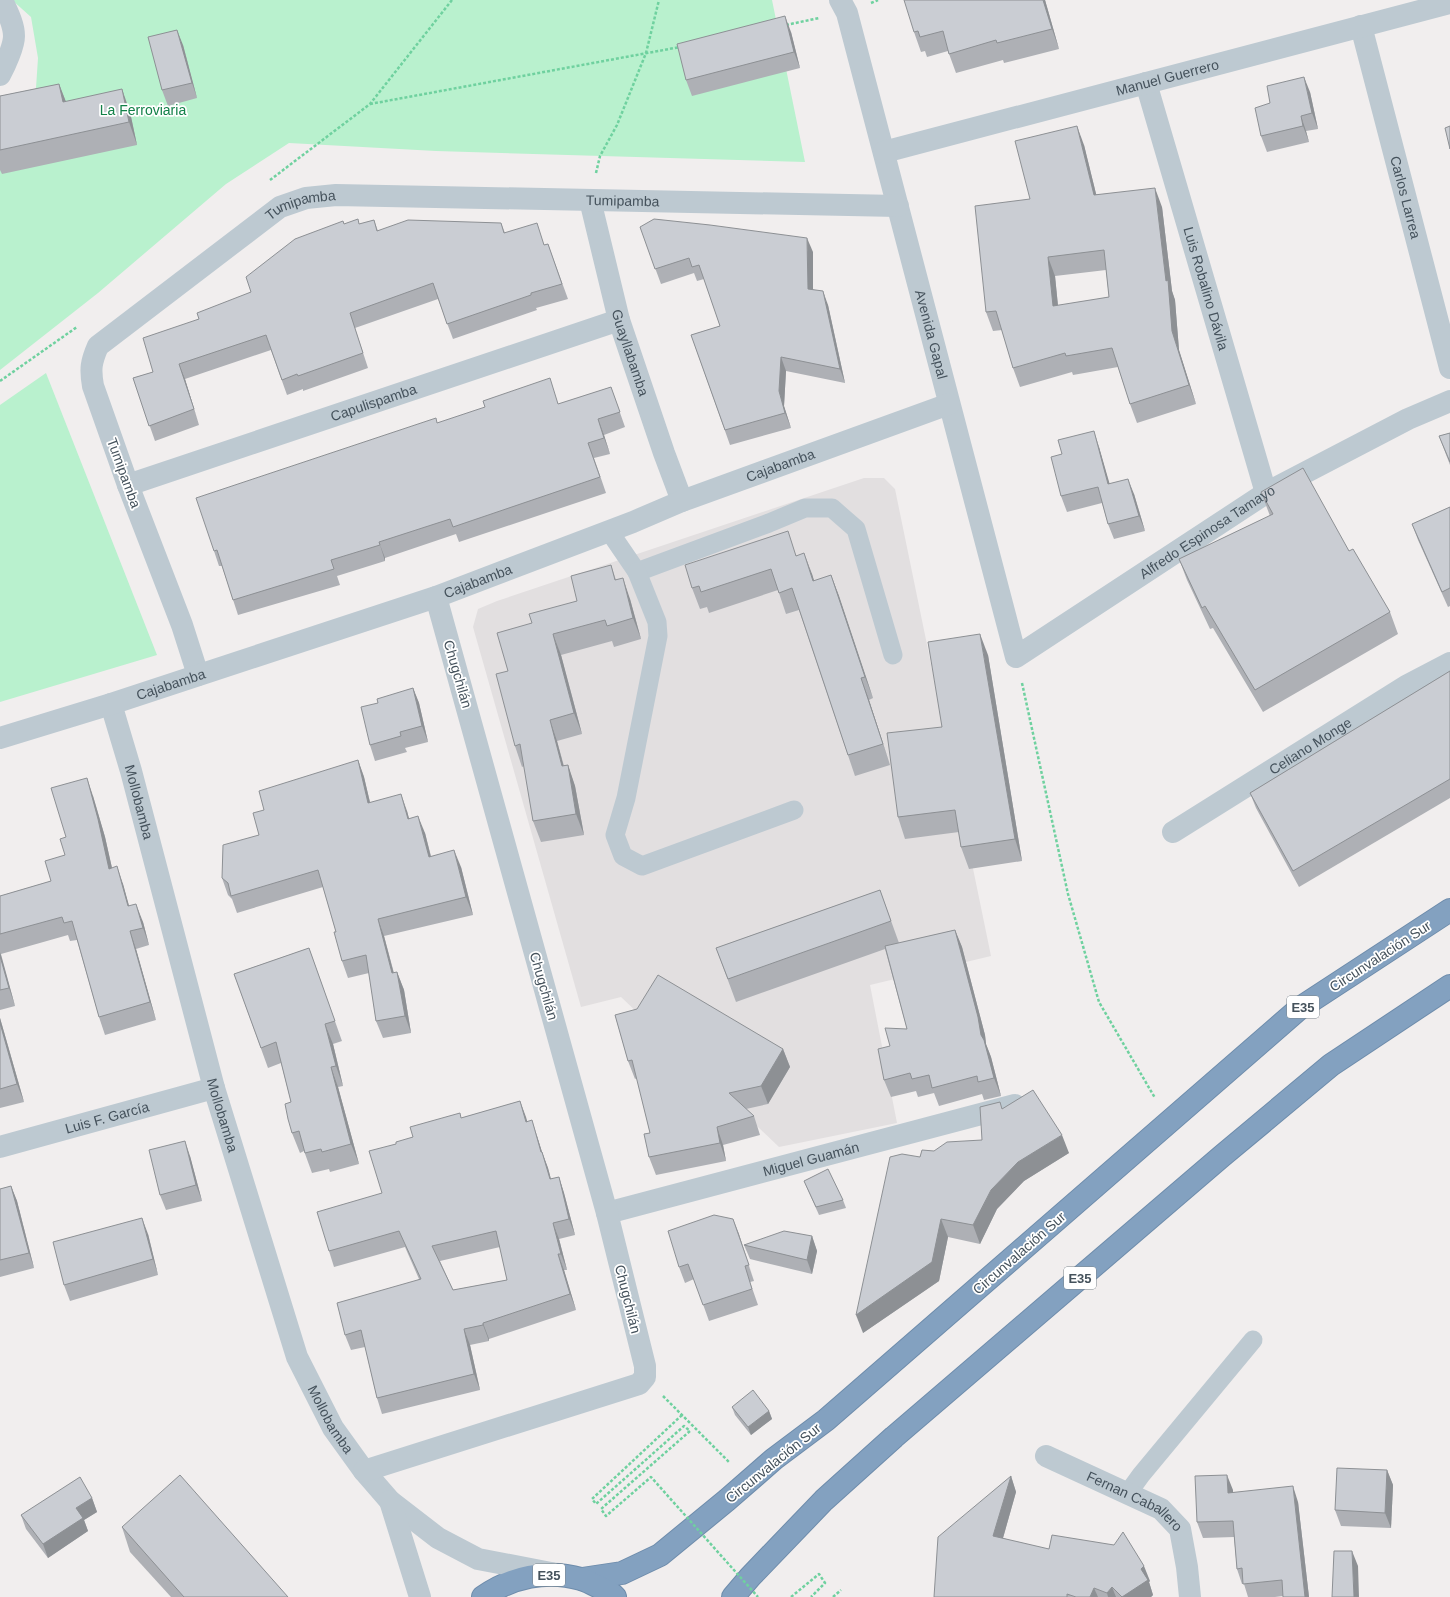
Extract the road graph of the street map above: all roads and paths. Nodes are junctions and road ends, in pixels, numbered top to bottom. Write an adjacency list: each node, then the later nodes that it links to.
1 (2, 0): 10 (street)
2 (452, 0): 12 (path)
3 (659, 0): 9 (path)
4 (1450, 3): 7 (street, Manuel Guerrero)
5 (845, 4): 6 (path); 13 (street, Avenida Gapal)
6 (785, 25)
7 (1361, 26): 11 (street, Manuel Guerrero); 19 (street, Carlos Larrea)
8 (684, 46): 9 (path)
9 (646, 54): 12 (path); 15 (path)
10 (0, 75)
11 (1146, 83): 13 (street, Manuel Guerrero); 24 (street, Luis Robalino Dávila)
12 (370, 104): 14 (path)
13 (884, 152): 16 (street, Avenida Gapal)
14 (268, 182)
15 (590, 200): 16 (street, Tumipamba); 17 (street, Guayllabamba); 23 (street, Tumipamba)
16 (898, 206): 22 (street, Avenida Gapal)
17 (620, 320): 23 (street, Capulispamba); 25 (street, Guayllabamba)
18 (78, 326): 20 (path)
19 (1450, 368)
20 (0, 381)
21 (1450, 401): 24 (street, Alfredo Espinosa Tamayo)
22 (949, 404): 25 (street, Cajabamba); 30 (street, Avenida Gapal)
23 (128, 484): 32 (street, Tumipamba)
24 (1266, 493): 30 (street, Alfredo Espinosa Tamayo)
25 (682, 501): 26 (street, Cajabamba)
26 (610, 531): 27 (lane); 28 (street, Cajabamba)
27 (637, 572): 29 (lane); 35 (lane)
28 (436, 597): 32 (street, Cajabamba); 43 (street, Chugchilán)
29 (893, 655)
30 (1016, 657): 41 (path)
31 (1450, 663): 36 (street, Celiano Monge)
32 (198, 675): 33 (street, Cajabamba)
33 (111, 704): 34 (street, Cajabamba); 39 (street, Mollobamba)
34 (0, 738)
35 (794, 810)
36 (1173, 832)
37 (1450, 910): 41 (highway, Circunvalación Sur / E35)
38 (1450, 986): 57 (highway, E35)
39 (214, 1088): 42 (street, Luis F. García); 48 (street, Mollobamba)
40 (1015, 1105): 43 (street, Miguel Guamán)
41 (1170, 1122): 49 (highway, Circunvalación Sur / E35)
42 (0, 1147)
43 (607, 1213): 45 (street, Chugchilán)
44 (1254, 1340): 50 (lane)
45 (645, 1377): 46 (path); 48 (street)
46 (682, 1415): 49 (path); 58 (path, bridge)
47 (1046, 1456): 50 (street, Fernan Caballero)
48 (364, 1471): 51 (street, Mollobamba)
49 (749, 1481): 52 (highway, Circunvalación Sur / E35)
50 (1128, 1494): 62 (street, Fernan Caballero)
51 (390, 1501): 52 (street, Mollobamba); 54 (street, Mollobamba)
52 (573, 1577): 55 (highway, E35); 56 (highway, E35)
53 (841, 1590): 61 (path)
54 (420, 1597)
55 (483, 1597)
56 (615, 1597)
57 (733, 1597)
58 (758, 1597)
59 (791, 1597): 60 (path)
60 (811, 1597)
61 (833, 1597)
62 (1190, 1597)

